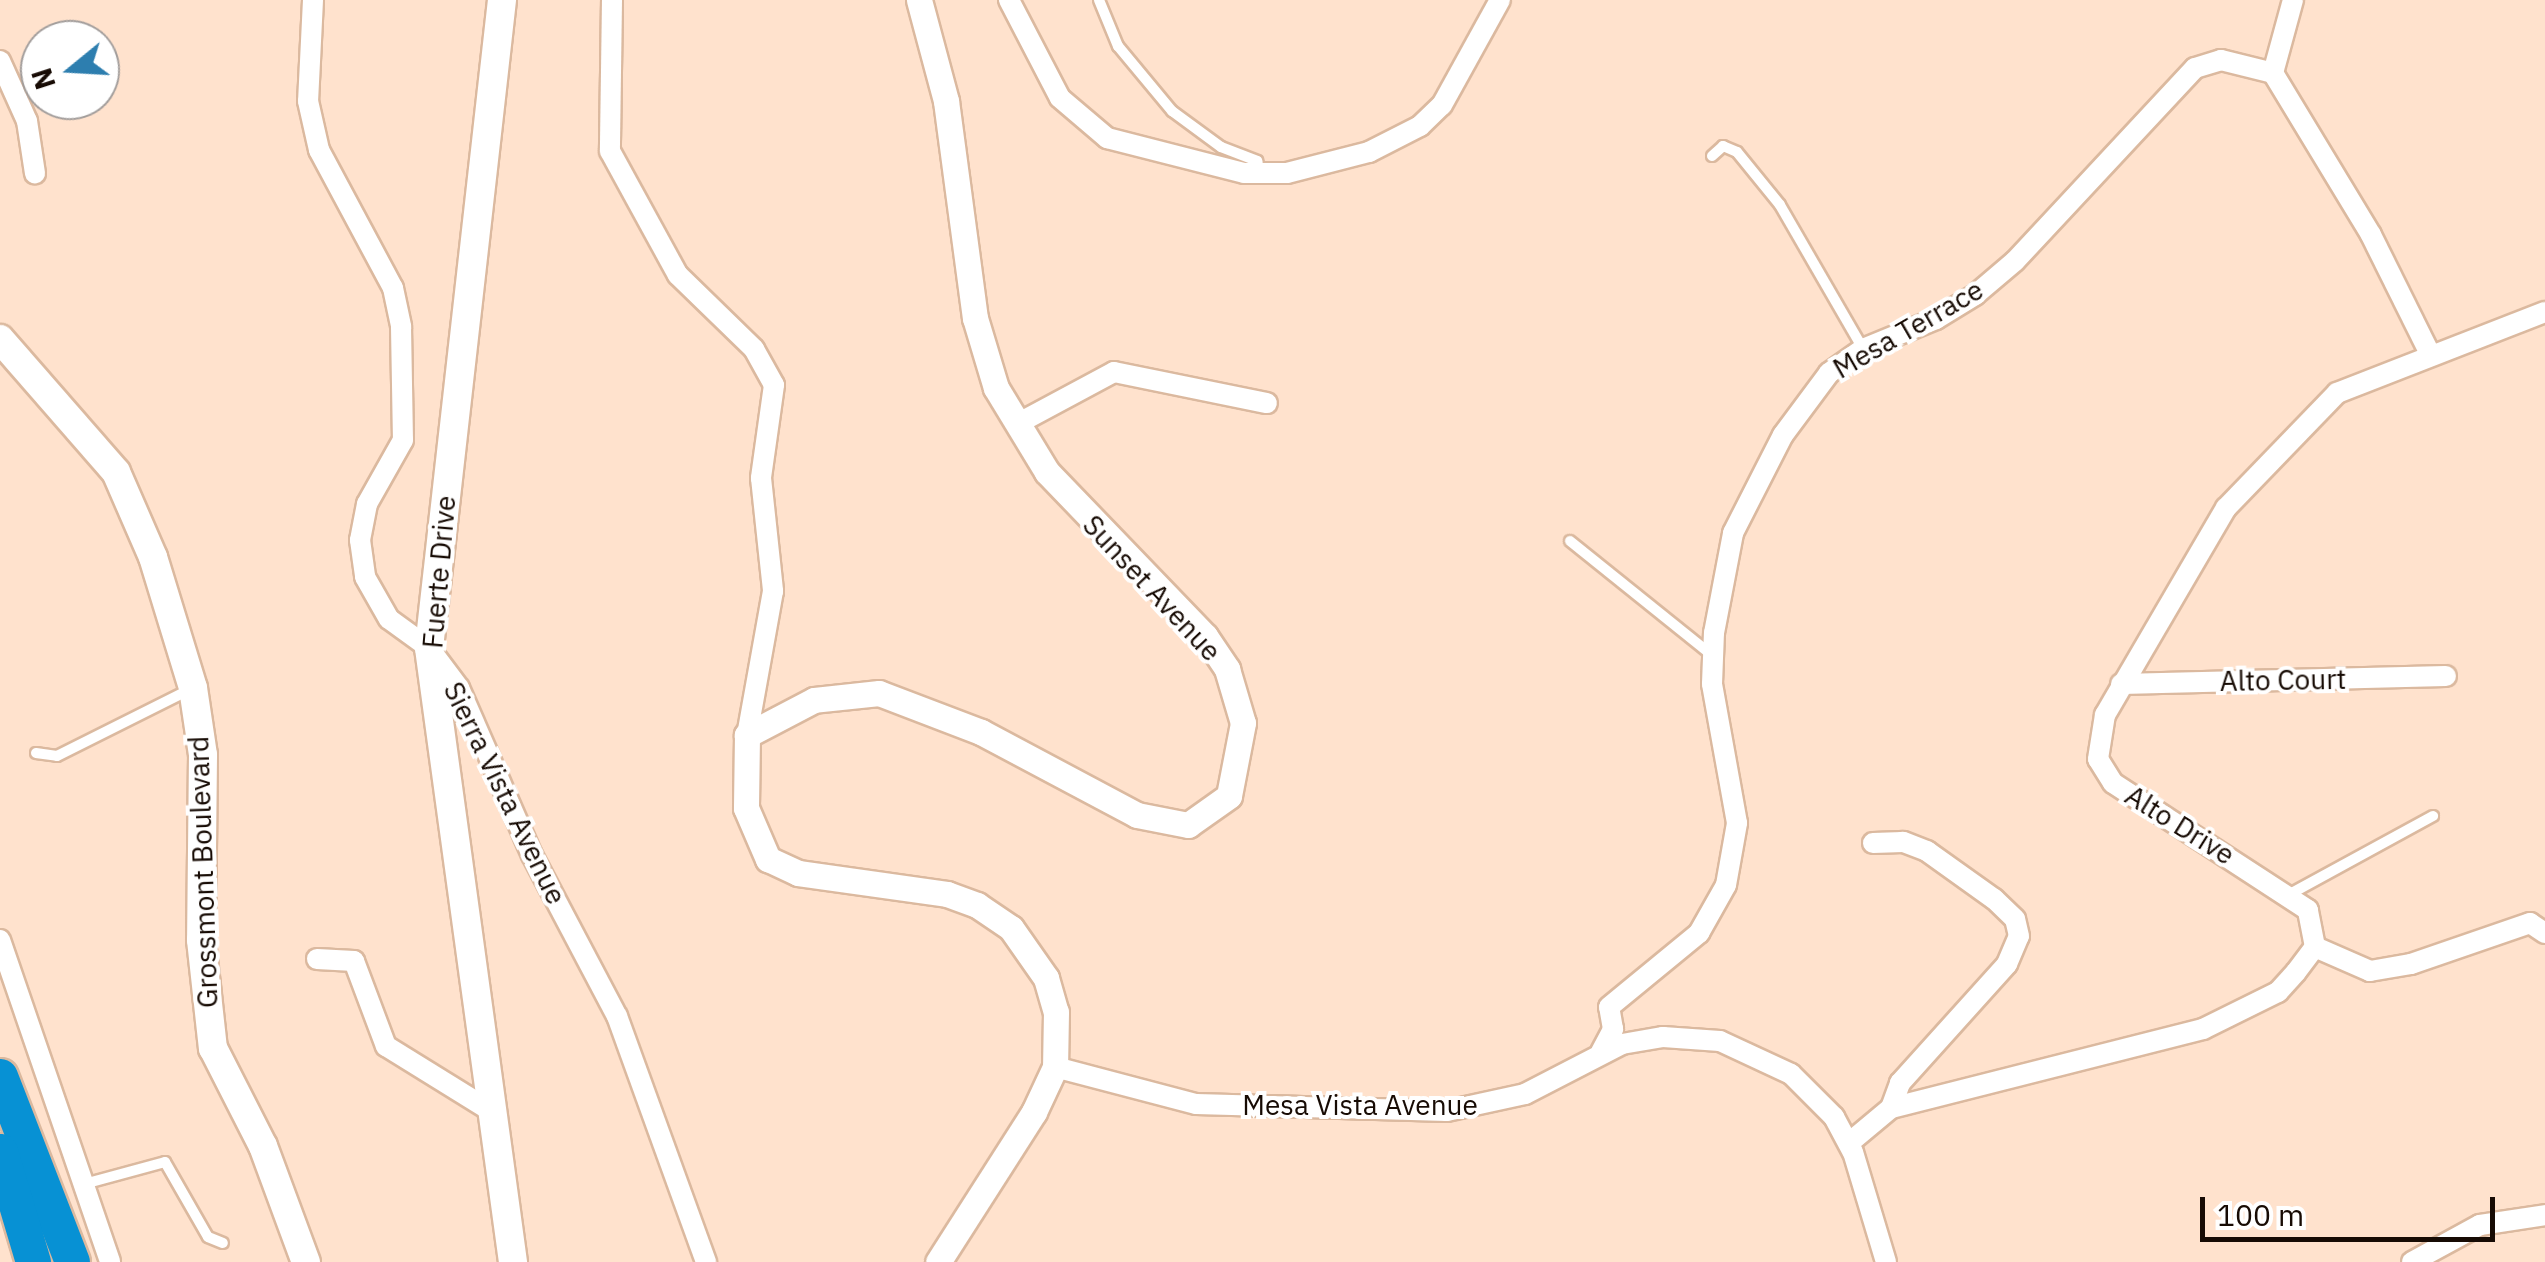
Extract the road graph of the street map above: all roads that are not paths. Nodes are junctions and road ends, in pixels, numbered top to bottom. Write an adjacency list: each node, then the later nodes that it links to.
1 (313, 0): 21 (street, Sierra Vista Avenue)
2 (502, 0): 21 (main road, Fuerte Drive)
3 (612, 0): 26 (street)
4 (920, 0): 19 (street, Sunset Avenue)
5 (1009, 0): 13 (street)
6 (1099, 0): 13 (lane)
7 (1500, 0): 13 (street)
8 (2293, 0): 10 (street)
9 (0, 61): 12 (street)
10 (2272, 72): 16 (street, Mesa Terrace); 17 (street)
11 (1712, 156): 16 (lane)
12 (35, 173)
13 (1260, 173)
14 (2545, 312): 17 (street, Alto Drive)
15 (0, 338): 25 (main road, Grossmont Boulevard)
16 (1863, 349): 22 (street, Mesa Terrace)
17 (2430, 354): 24 (street, Alto Drive)
18 (1267, 404): 19 (street)
19 (1017, 424): 26 (street, Sunset Avenue)
20 (1570, 541): 22 (lane)
21 (429, 648): 39 (main road, Fuerte Drive); 50 (street, Sierra Vista Avenue)
22 (1713, 655): 35 (street, Mesa Terrace)
23 (2446, 676): 24 (street, Alto Court)
24 (2121, 684): 30 (street, Alto Drive)
25 (193, 688): 27 (lane); 48 (main road, Grossmont Boulevard)
26 (747, 735): 36 (street)
27 (36, 753)
28 (2432, 816): 30 (lane)
29 (1873, 843): 38 (street)
30 (2290, 894): 33 (street, Alto Drive)
31 (2545, 934): 33 (street)
32 (0, 940): 42 (street)
33 (2315, 947): 38 (street)
34 (317, 959): 39 (street)
35 (1601, 1052): 36 (street, Mesa Vista Avenue); 40 (street, Mesa Vista Avenue)
36 (1055, 1067): 51 (street)
37 (0, 1076): 46 (highway)
38 (1891, 1108): 40 (street)
39 (491, 1111): 49 (main road, Fuerte Drive)
40 (1848, 1143): 52 (street, Mesa Vista Avenue)
41 (0, 1152): 45 (highway)
42 (83, 1184): 44 (lane); 47 (street)
43 (2545, 1215): 53 (street)
44 (223, 1243)
45 (32, 1262)
46 (72, 1262)
47 (110, 1262)
48 (306, 1262)
49 (514, 1262)
50 (706, 1262)
51 (938, 1262)
52 (1886, 1262)
53 (2412, 1262)

